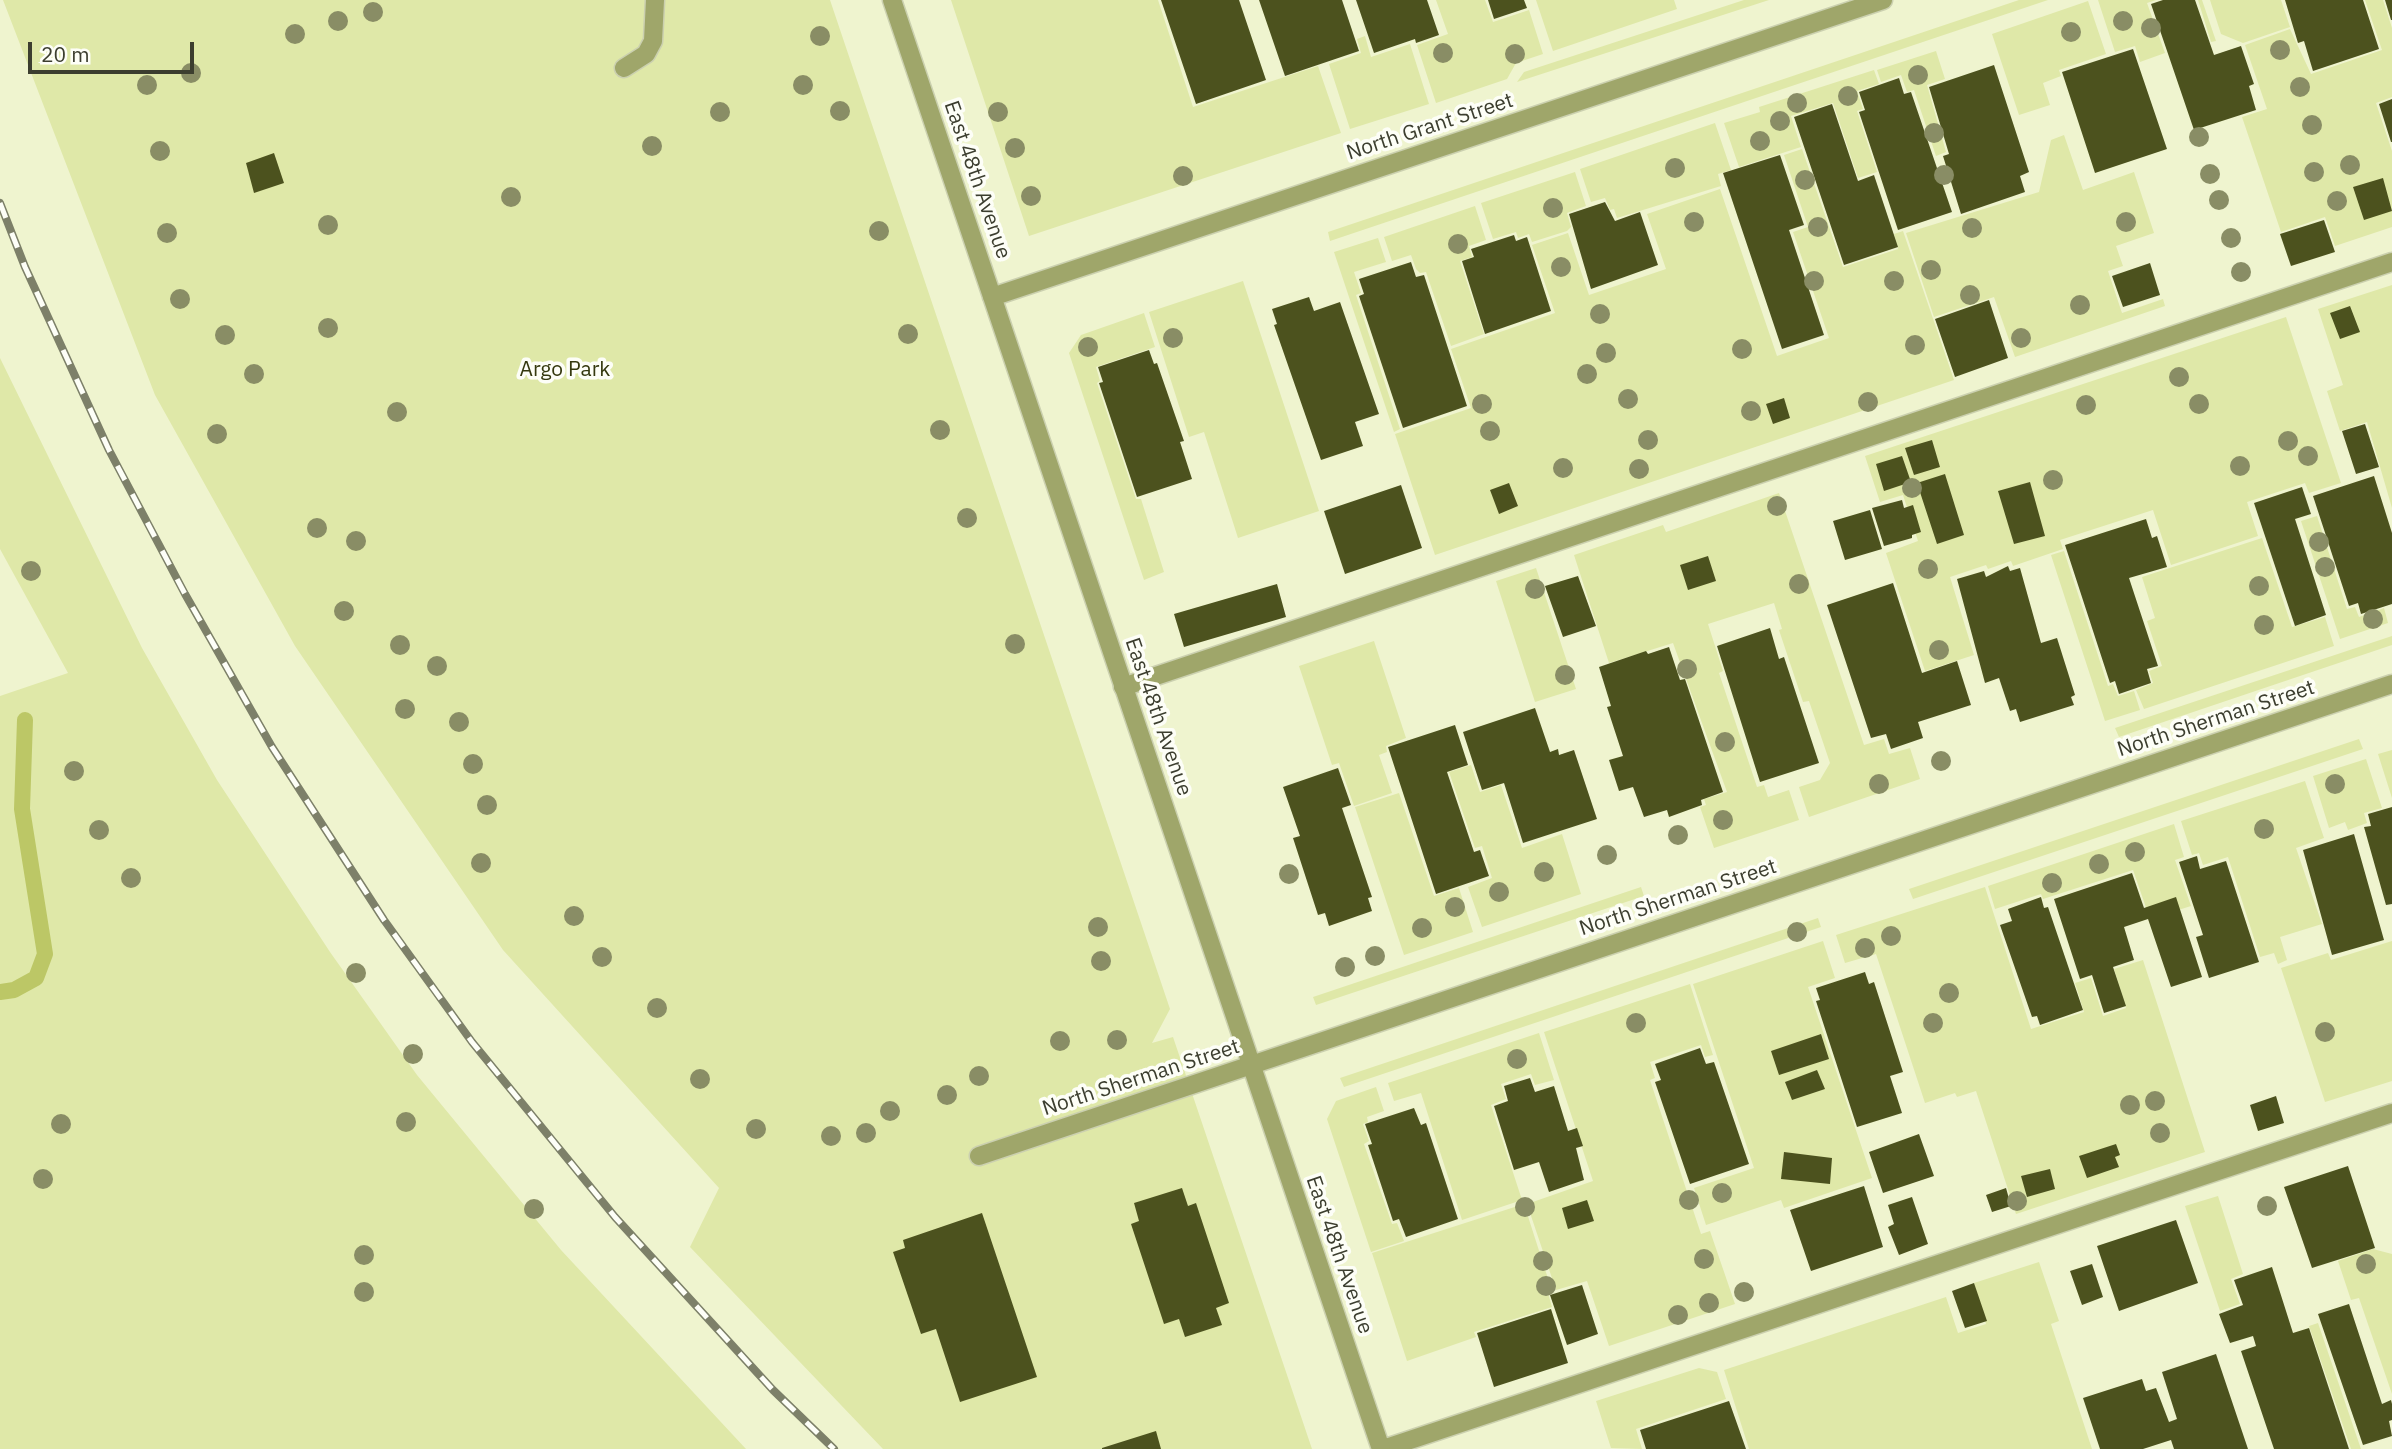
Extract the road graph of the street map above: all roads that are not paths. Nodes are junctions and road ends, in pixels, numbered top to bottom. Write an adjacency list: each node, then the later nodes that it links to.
1 (655, 0): 4 (street)
2 (892, 0): 6 (street, East 48th Avenue)
3 (1883, 0): 6 (street, North Grant Street)
4 (624, 68)
5 (2392, 262): 8 (street)
6 (992, 297): 8 (street, East 48th Avenue)
7 (2392, 684): 9 (street, North Sherman Street)
8 (1124, 687): 9 (street, East 48th Avenue)
9 (1251, 1065): 11 (street, North Sherman Street); 12 (street, East 48th Avenue)
10 (2392, 1113): 12 (street)
11 (979, 1156)
12 (1382, 1449)

